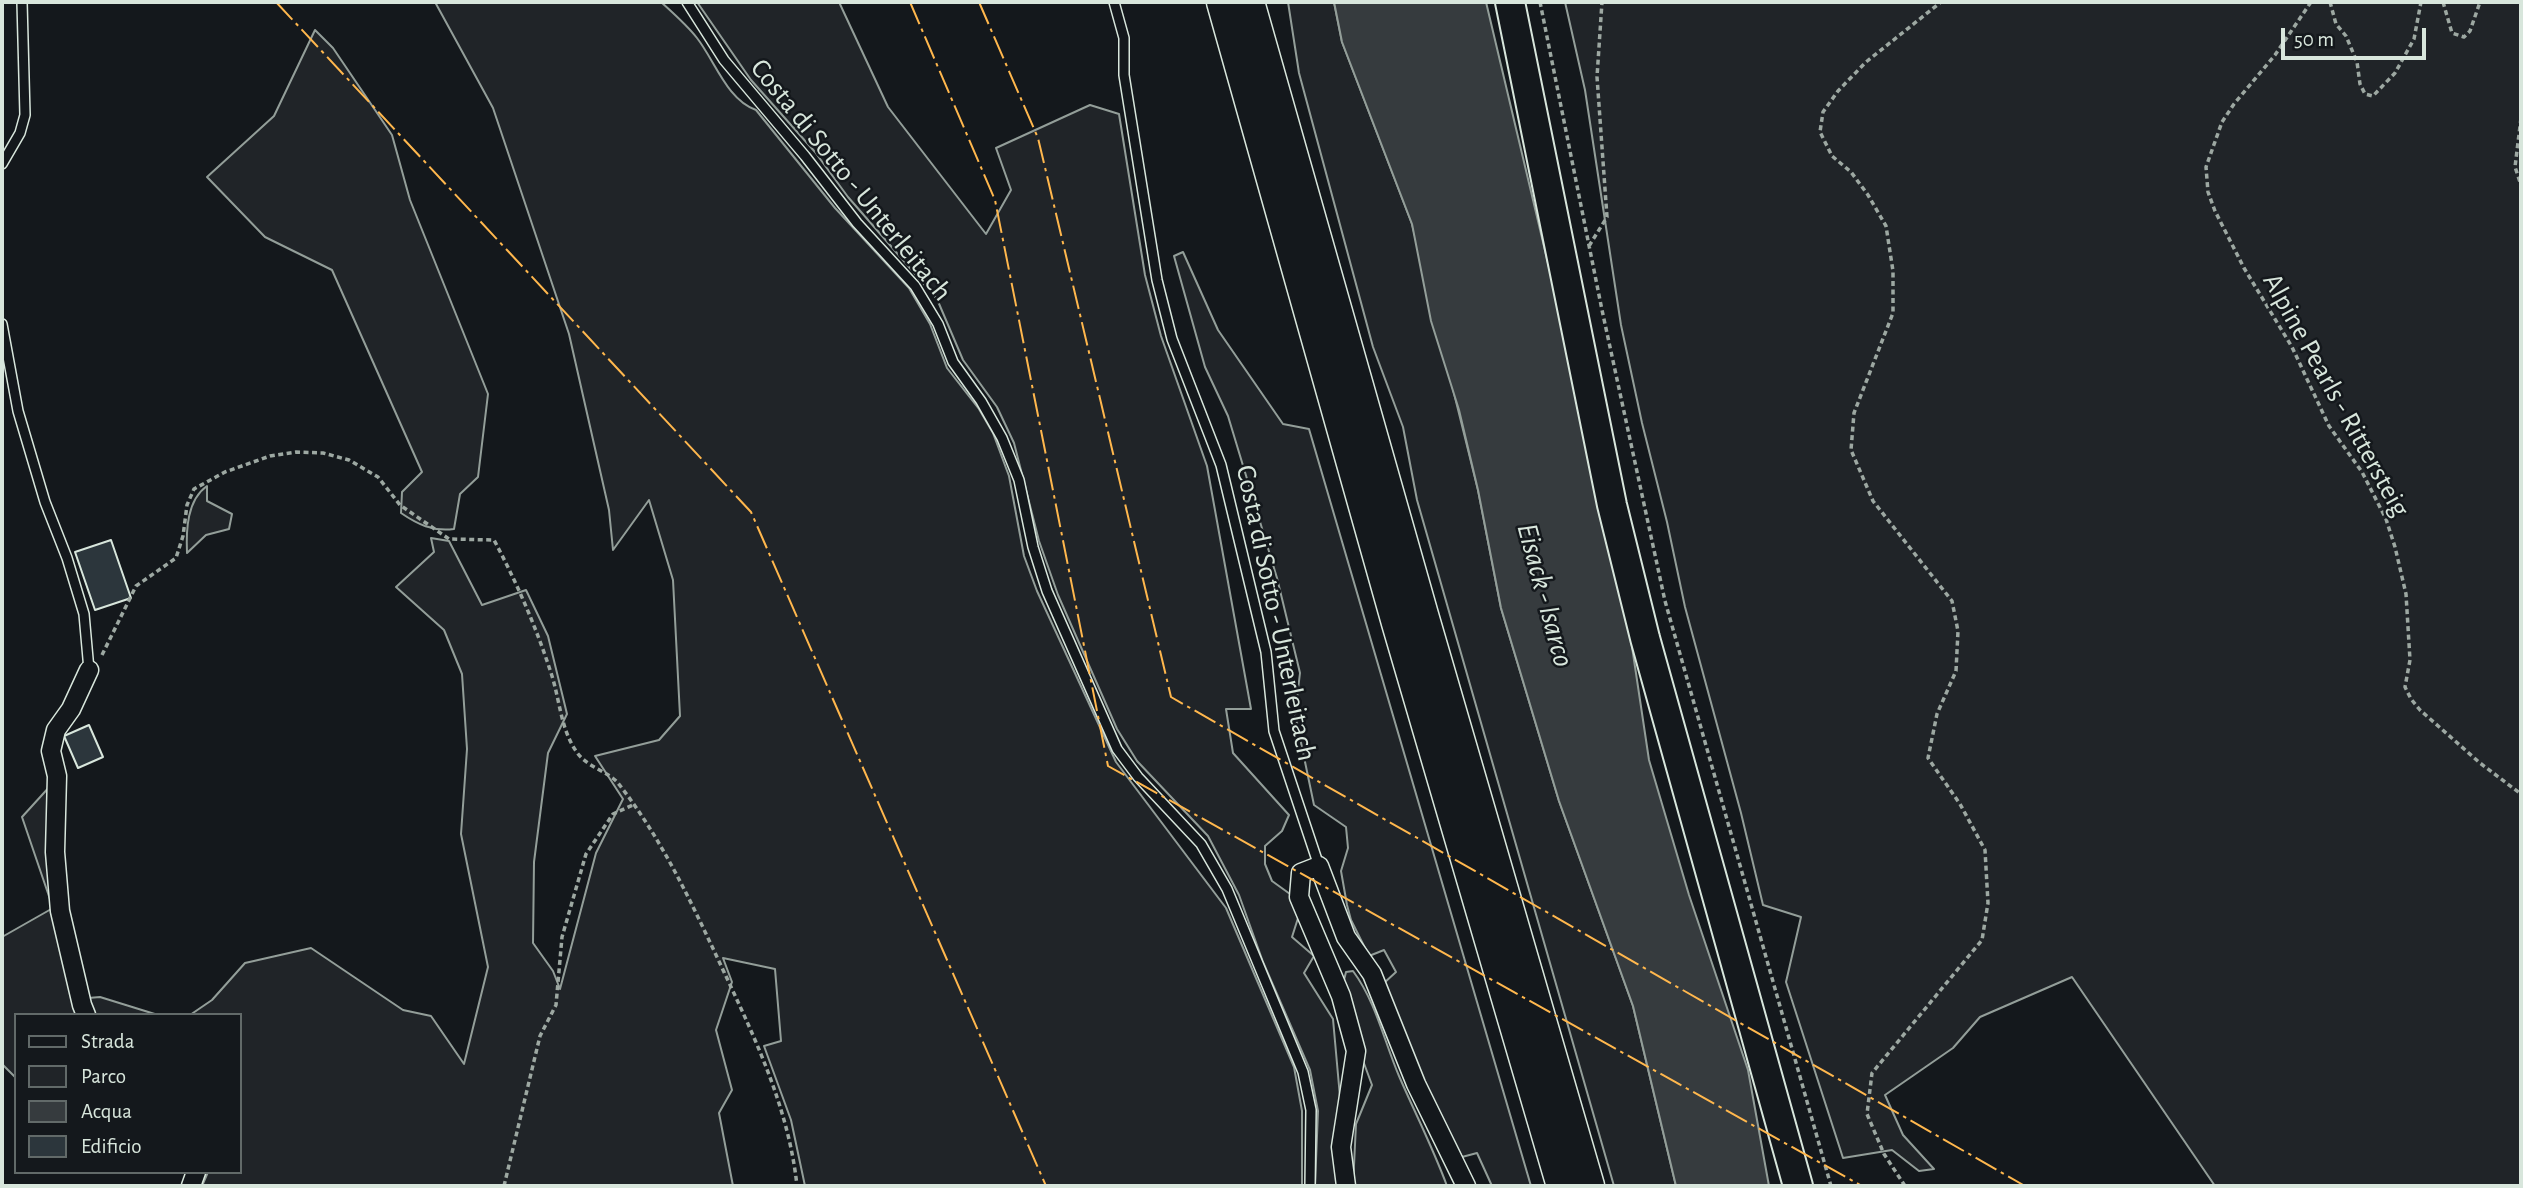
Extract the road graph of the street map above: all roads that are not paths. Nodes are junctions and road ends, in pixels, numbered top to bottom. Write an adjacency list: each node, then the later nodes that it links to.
1 (22, 2): 7 (lane)
2 (687, 2): 12 (lane, Costa di Sotto - Unterleitach)
3 (1114, 2): 10 (lane, Costa di Sotto - Unterleitach)
4 (1223, 2): 15 (highway)
5 (1248, 2): 16 (highway)
6 (1510, 2): 17 (main road)
7 (2, 164)
8 (2, 324): 9 (lane)
9 (89, 670): 11 (street)
10 (1319, 866): 13 (street); 14 (street)
11 (85, 1013)
12 (1310, 1186)
13 (1346, 1186)
14 (1466, 1186)
15 (1563, 1186)
16 (1588, 1186)
17 (1798, 1186)

